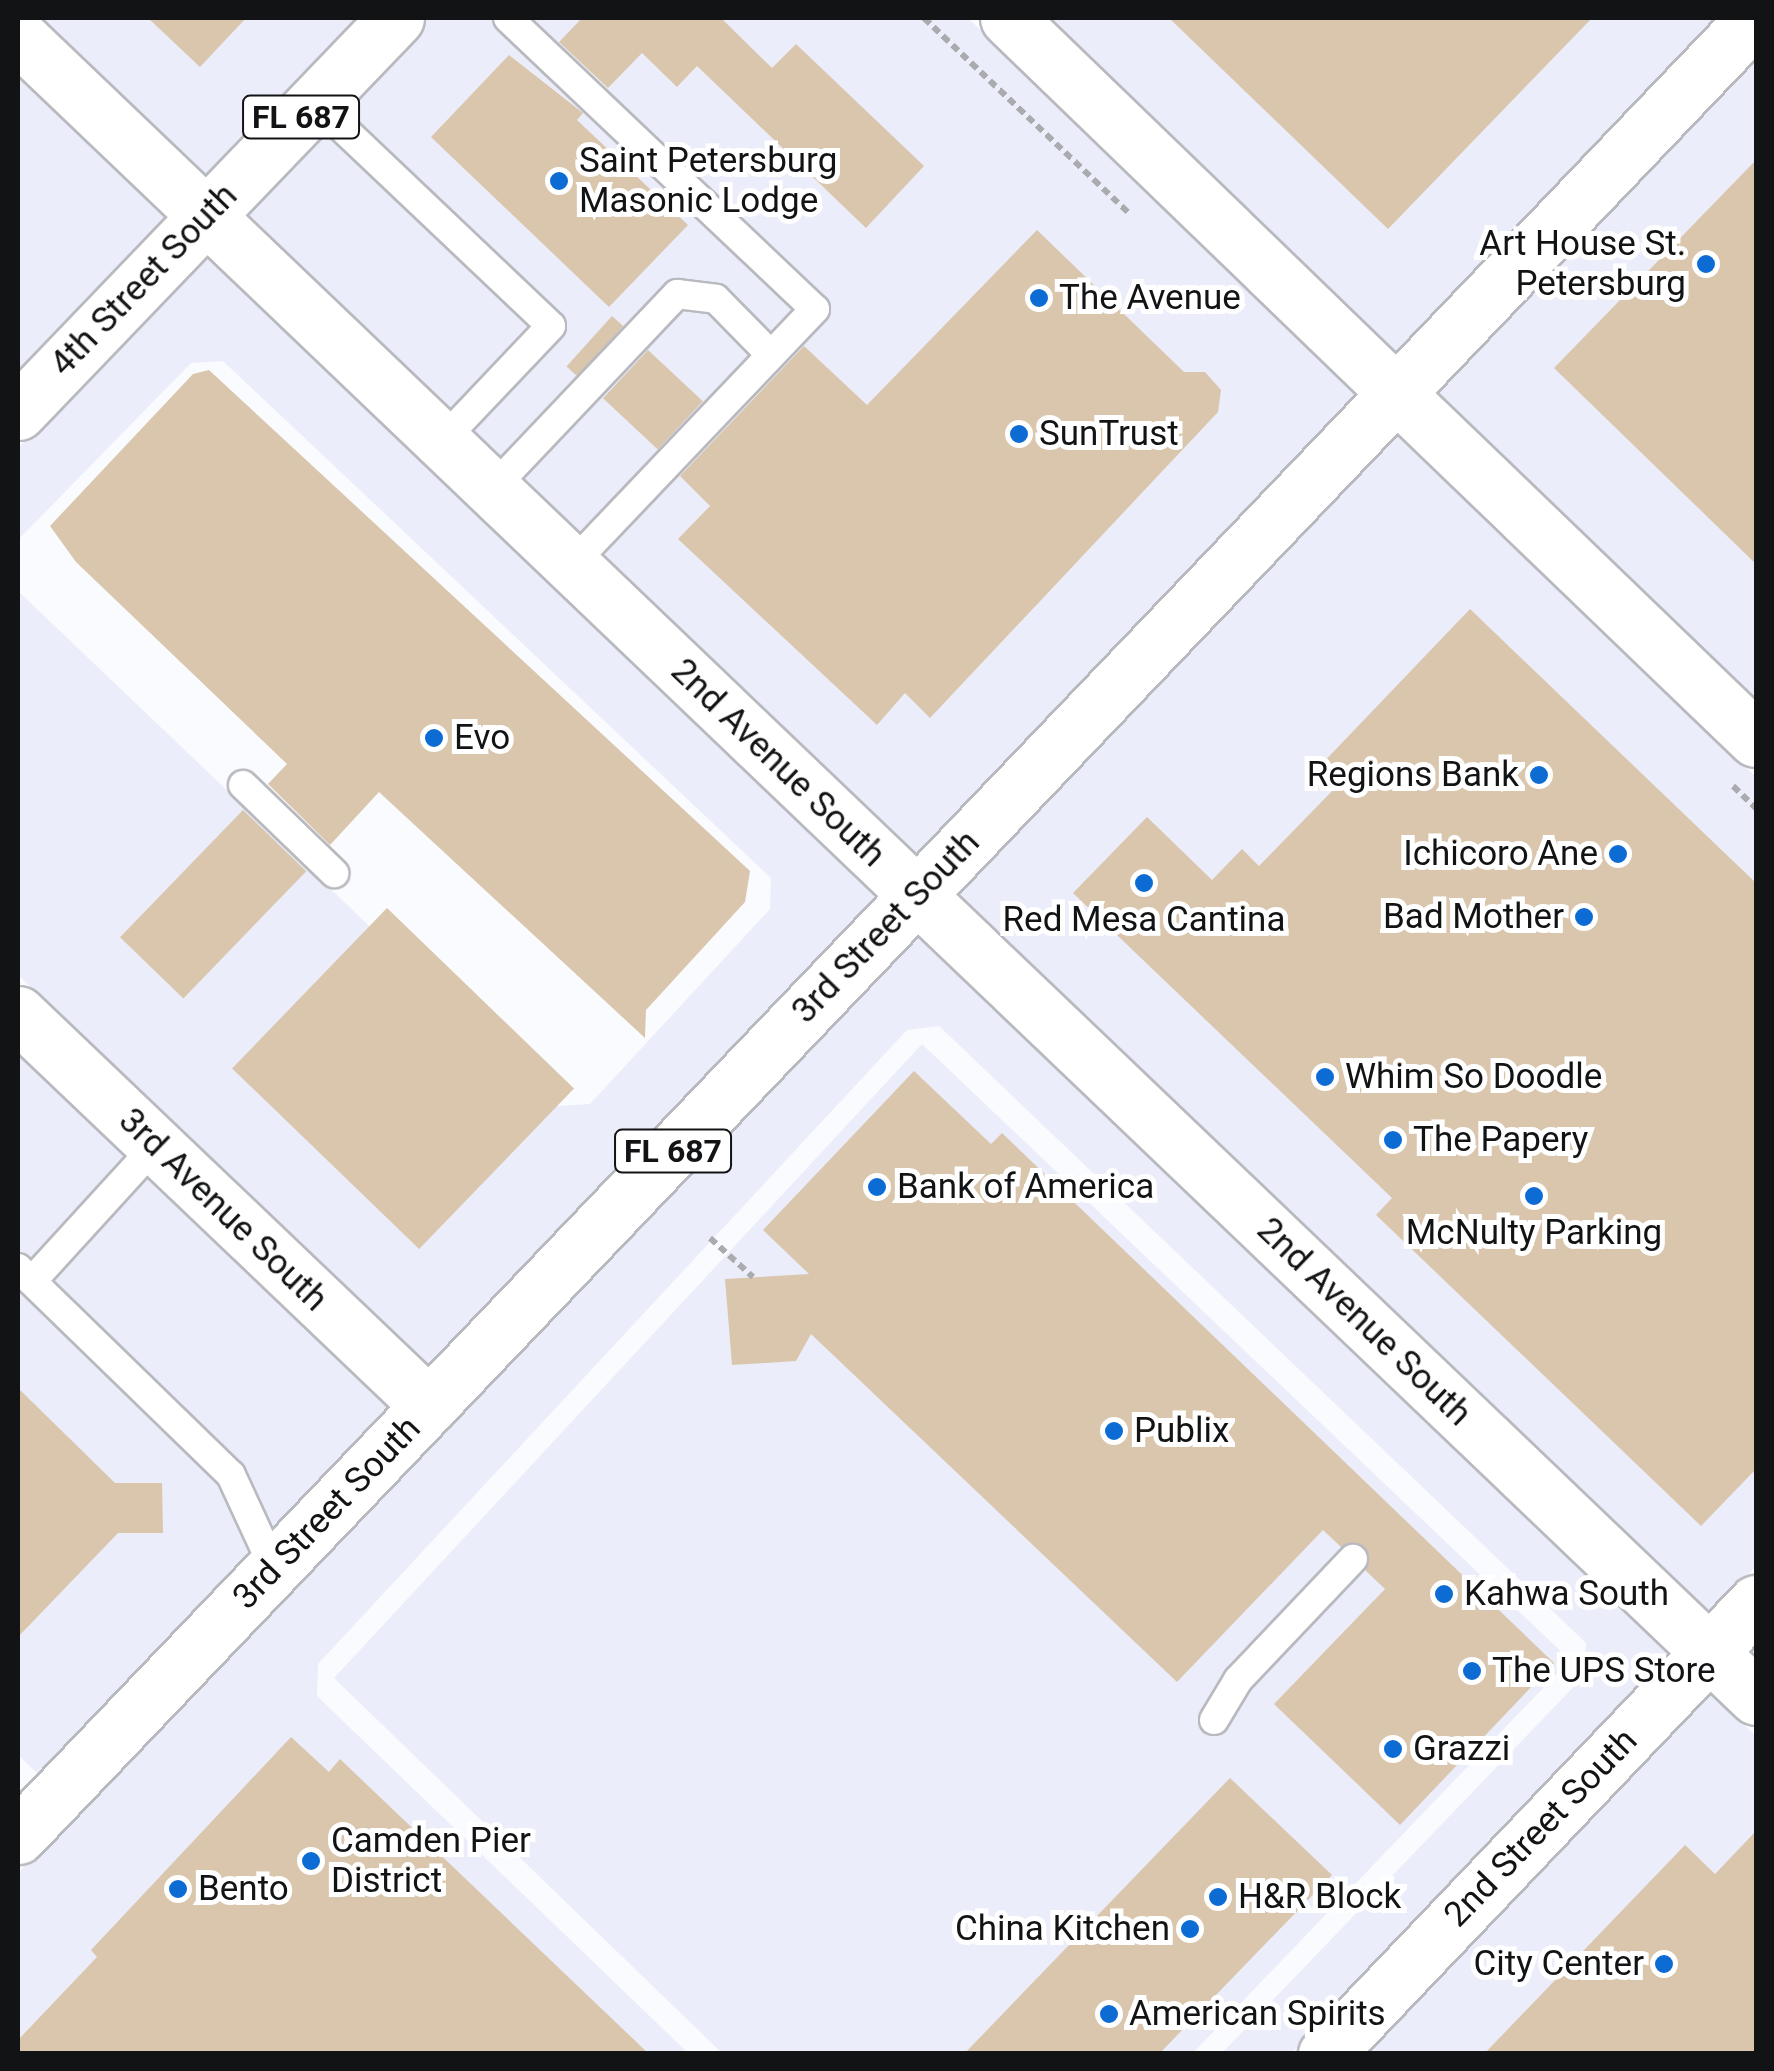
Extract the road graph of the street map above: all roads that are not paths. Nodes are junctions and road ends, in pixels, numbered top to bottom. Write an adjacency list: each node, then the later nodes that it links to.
1 (396, 18): 6 (street, 4th Street South / FL 687)
2 (508, 18): 8 (lane)
3 (1008, 18): 9 (street)
4 (1754, 18): 9 (street, 3rd Street South / FL 687)
5 (18, 36): 7 (street, 2nd Avenue South)
6 (315, 102): 7 (street, 4th Street South / FL 687); 11 (lane)
7 (206, 216): 10 (street, 4th Street South / FL 687); 11 (street, 2nd Avenue South)
8 (771, 355): 12 (lane); 13 (lane)
9 (1396, 394): 14 (street); 17 (street, 3rd Street South / FL 687)
10 (18, 412)
11 (442, 441): 12 (street, 2nd Avenue South)
12 (492, 489): 13 (street, 2nd Avenue South)
13 (571, 564): 17 (street, 2nd Avenue South)
14 (1756, 738)
15 (243, 784): 16 (lane)
16 (334, 873)
17 (917, 896): 21 (street, 3rd Street South / FL 687); 25 (street, 2nd Avenue South)
18 (18, 1014): 19 (street, 3rd Avenue South)
19 (156, 1145): 20 (lane); 21 (street, 3rd Avenue South)
20 (24, 1274): 23 (lane)
21 (428, 1406): 23 (street, 3rd Street South / FL 687)
22 (1353, 1559): 27 (lane)
23 (274, 1568): 28 (street, 3rd Street South / FL 687)
24 (1756, 1603): 25 (street, 2nd Street South)
25 (1709, 1652): 26 (street, 2nd Avenue South); 29 (street, 2nd Street South)
26 (1756, 1697)
27 (1214, 1720)
28 (25, 1815)
29 (1326, 2054)

